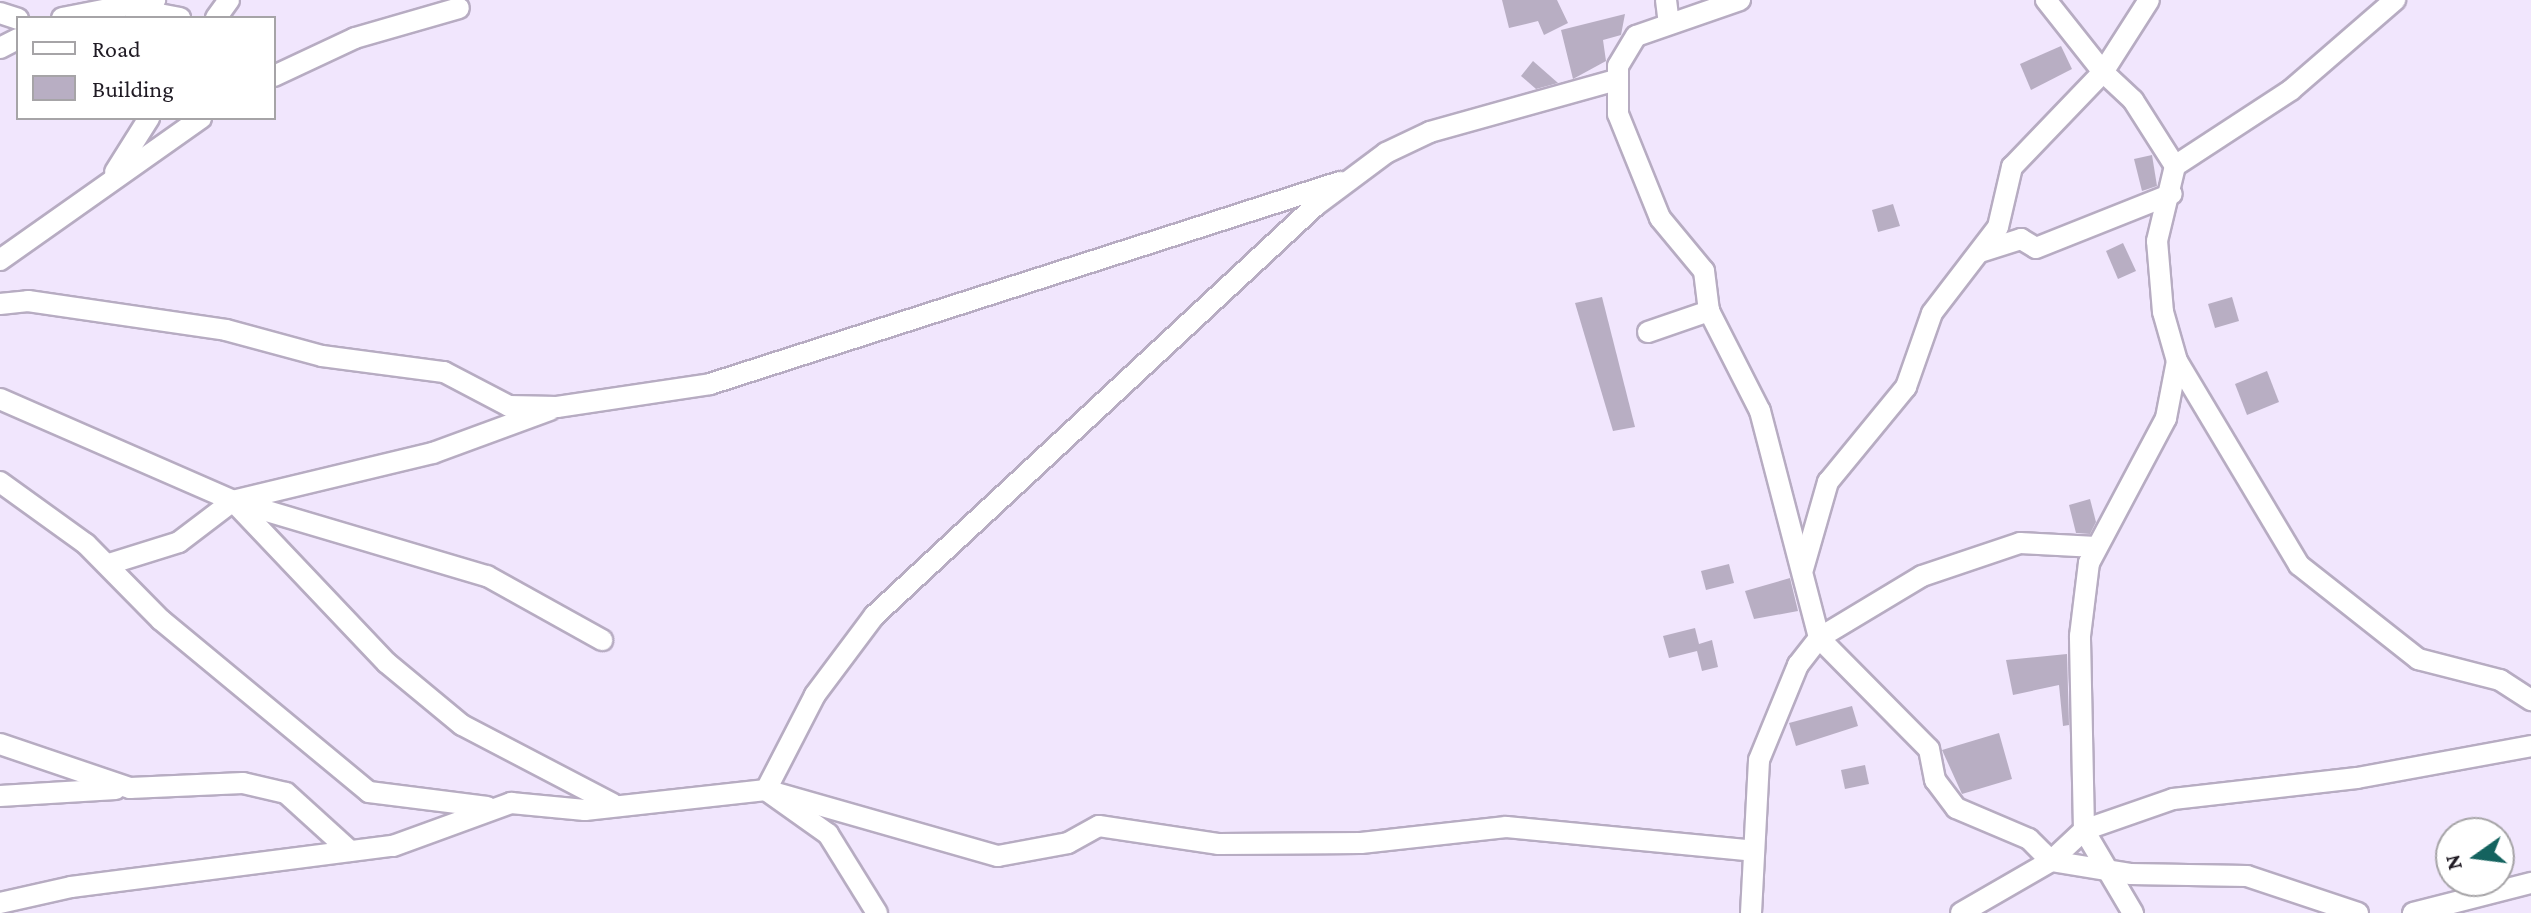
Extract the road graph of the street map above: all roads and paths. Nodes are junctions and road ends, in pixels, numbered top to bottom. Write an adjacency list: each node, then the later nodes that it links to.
1 (155, 0): 7 (street)
2 (1666, 0): 11 (street)
3 (1740, 0): 11 (street)
4 (2046, 0): 13 (street)
5 (2149, 0): 13 (street)
6 (2395, 0): 17 (street)
7 (121, 6): 9 (street); 10 (street)
8 (459, 8): 12 (street)
9 (72, 16)
10 (170, 16)
11 (1669, 24): 14 (street)
12 (276, 71)
13 (2103, 72): 17 (street); 21 (street)
14 (1616, 80): 19 (street); 24 (street)
15 (148, 120): 18 (street)
16 (198, 120): 18 (street)
17 (2175, 166): 20 (street)
18 (110, 180): 22 (street)
19 (1350, 181): 28 (street); 40 (street)
20 (2172, 194): 21 (street); 26 (street)
21 (1980, 252): 33 (street)
22 (0, 260)
23 (0, 304): 28 (street)
24 (1709, 311): 25 (street); 33 (street)
25 (1648, 332)
26 (2177, 361): 31 (street); 36 (street)
27 (0, 399): 30 (street)
28 (557, 407): 30 (street)
29 (0, 482): 32 (street)
30 (233, 501): 32 (street); 35 (street); 42 (street)
31 (2096, 547): 34 (street); 44 (street)
32 (109, 564): 43 (street)
33 (1803, 569): 34 (street)
34 (1819, 638): 46 (street); 47 (street)
35 (602, 640)
36 (2531, 700)
37 (0, 744): 39 (street)
38 (2531, 746): 44 (street)
39 (130, 788): 41 (street); 45 (street)
40 (766, 790): 42 (street); 46 (street); 51 (street)
41 (0, 796)
42 (620, 807): 43 (street)
43 (495, 808): 45 (street)
44 (2084, 830): 47 (street); 48 (street)
45 (350, 851): 50 (street)
46 (1754, 851): 52 (street)
47 (2051, 861): 48 (street); 53 (street)
48 (2111, 871): 54 (street); 55 (street)
49 (2531, 883): 56 (street)
50 (0, 903)
51 (877, 913)
52 (1751, 913)
53 (1961, 913)
54 (2133, 913)
55 (2358, 913)
56 (2413, 913)

